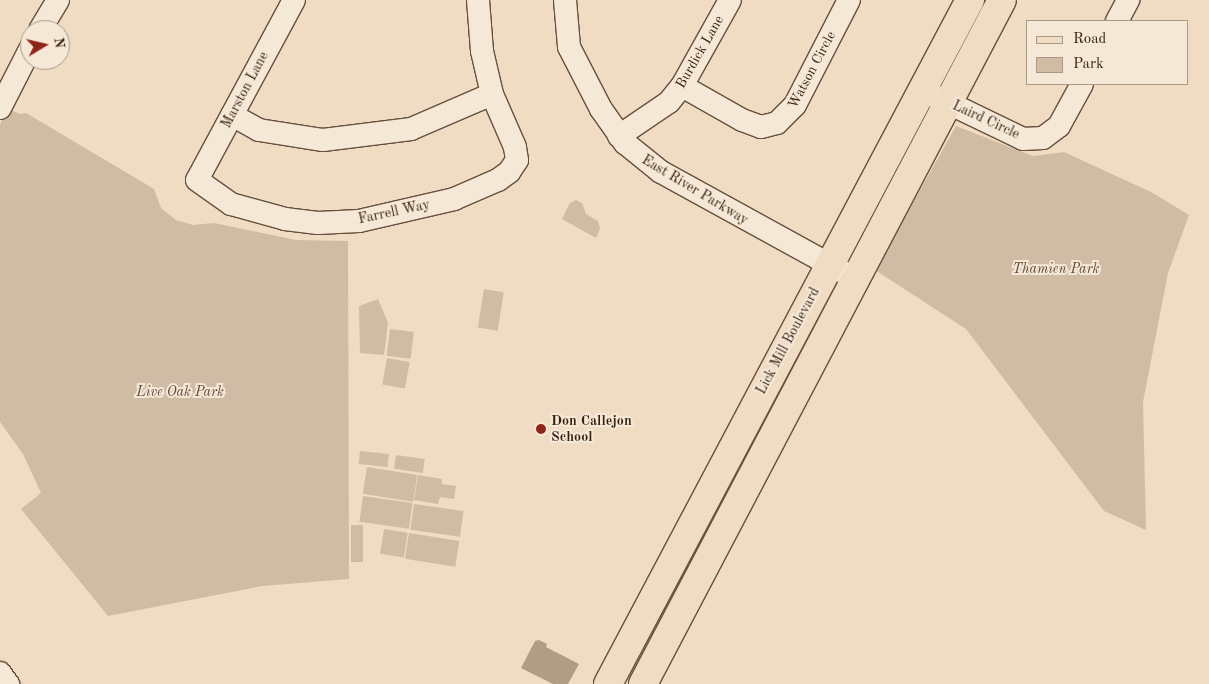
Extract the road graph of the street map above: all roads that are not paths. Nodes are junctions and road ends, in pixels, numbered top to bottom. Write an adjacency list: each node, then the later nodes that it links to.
1 (58, 0): 10 (street)
2 (294, 0): 19 (street, Marston Lane)
3 (478, 0): 16 (street, Farrell Way)
4 (565, 0): 20 (street, East River Parkway)
5 (730, 0): 14 (street, Burdick Lane)
6 (848, 0): 14 (street, Watson Circle)
7 (970, 0): 15 (main road, Lick Mill Boulevard)
8 (1002, 0): 17 (main road)
9 (1128, 0): 11 (street)
10 (46, 20)
11 (1118, 20)
12 (20, 69): 18 (street)
13 (1081, 85): 17 (street, Laird Circle)
14 (682, 86): 20 (street, Burdick Lane)
15 (923, 91): 17 (street, Laird Circle); 22 (main road, Lick Mill Boulevard)
16 (492, 94): 19 (street); 21 (street, Farrell Way)
17 (948, 102): 23 (main road)
18 (0, 108)
19 (232, 115): 21 (street, Marston Lane)
20 (619, 136): 22 (street, East River Parkway)
21 (196, 180)
22 (828, 264): 23 (street, East River Parkway); 26 (main road, Lick Mill Boulevard)
23 (855, 278): 27 (main road)
24 (0, 673): 25 (street)
25 (8, 684)
26 (608, 684)
27 (643, 684)

